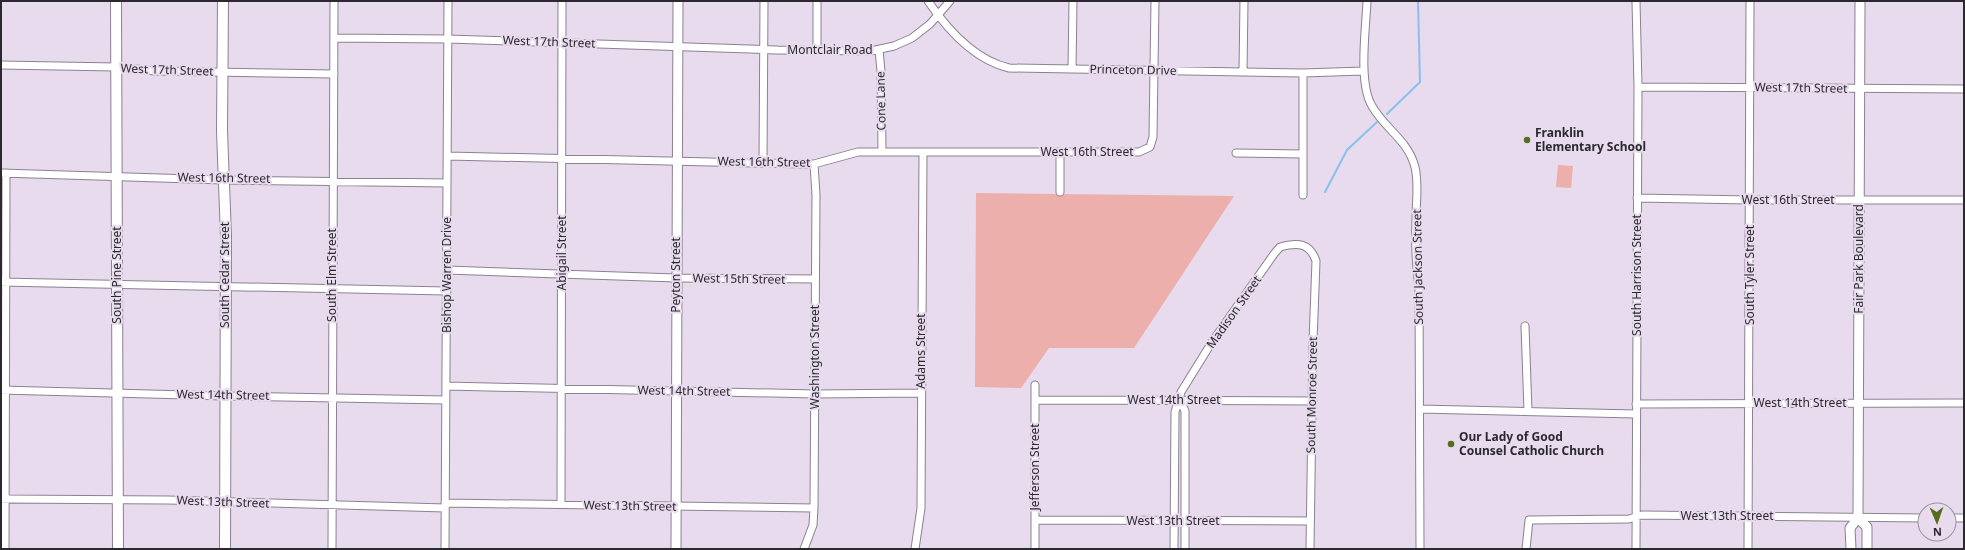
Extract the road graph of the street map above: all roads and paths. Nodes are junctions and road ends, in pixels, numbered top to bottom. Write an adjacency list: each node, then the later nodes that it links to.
1 (116, 1): 27 (main road, South Pine Street)
2 (223, 1): 32 (main road, South Cedar Street)
3 (334, 1): 19 (street, South Elm Street)
4 (448, 1): 20 (street, Bishop Warren Drive)
5 (562, 1): 21 (street, Abigail Street)
6 (678, 1): 22 (street, Peyton Street)
7 (764, 1): 23 (street)
8 (817, 1): 24 (street)
9 (928, 1): 18 (street, Princeton Drive)
10 (950, 1): 18 (street, Montclair Road)
11 (1073, 1): 28 (street)
12 (1155, 1): 29 (street)
13 (1244, 1): 30 (street)
14 (1367, 1): 31 (street, South Jackson Street)
15 (1636, 1): 35 (street, South Harrison Street)
16 (1750, 1): 36 (street, South Tyler Street)
17 (1860, 1): 37 (street, Fair Park Boulevard)
18 (938, 15): 25 (street, Montclair Road); 28 (street, Princeton Drive)
19 (334, 38): 20 (street, West 17th Street); 34 (street, South Elm Street)
20 (448, 39): 21 (street, West 17th Street); 44 (street, Bishop Warren Drive)
21 (563, 43): 22 (street, West 17th Street); 45 (street, Abigail Street)
22 (678, 46): 23 (street, West 17th Street); 46 (street, Peyton Street)
23 (764, 48): 24 (street, Montclair Road); 47 (street)
24 (817, 50): 25 (street, Montclair Road)
25 (879, 50): 39 (street, Cone Lane)
26 (1, 65): 27 (street, West 17th Street)
27 (116, 67): 32 (street, West 17th Street); 50 (main road, South Pine Street)
28 (1072, 70): 29 (street, Princeton Drive)
29 (1154, 71): 30 (street, Princeton Drive); 41 (street, West 16th Street)
30 (1243, 71): 33 (street, Princeton Drive)
31 (1364, 71): 33 (street, Princeton Drive); 89 (street, South Jackson Street)
32 (223, 72): 34 (street, West 17th Street); 51 (main road, South Cedar Street)
33 (1303, 72): 43 (street)
34 (334, 74): 52 (street, South Elm Street)
35 (1638, 87): 36 (street, West 17th Street); 56 (street, South Harrison Street)
36 (1750, 88): 37 (street, West 17th Street); 57 (street, South Tyler Street)
37 (1860, 88): 38 (street, West 17th Street); 58 (street, Fair Park Boulevard)
38 (1964, 90)
39 (882, 151): 40 (street, West 16th Street); 48 (street, West 16th Street)
40 (923, 152): 41 (street, West 16th Street); 77 (street, Adams Street)
41 (1060, 152): 54 (street)
42 (1236, 153): 43 (street)
43 (1303, 154): 55 (street)
44 (448, 156): 45 (street, West 16th Street); 53 (street, Bishop Warren Drive)
45 (562, 160): 46 (street, West 16th Street); 62 (street, Abigail Street)
46 (677, 162): 47 (street, West 16th Street); 63 (street, Peyton Street)
47 (763, 163): 48 (street, West 16th Street)
48 (814, 164): 64 (street, Washington Street)
49 (3, 173): 50 (street, West 16th Street); 65 (street)
50 (116, 176): 51 (street, West 16th Street); 66 (main road, South Pine Street)
51 (224, 180): 52 (street, West 16th Street); 67 (main road, South Cedar Street)
52 (333, 181): 53 (street, West 16th Street); 68 (street, South Elm Street)
53 (447, 183): 61 (street, Bishop Warren Drive)
54 (1060, 192)
55 (1302, 195)
56 (1637, 198): 57 (street, West 16th Street); 88 (street, South Harrison Street)
57 (1750, 200): 58 (street, West 16th Street); 85 (street, South Tyler Street)
58 (1859, 200): 59 (street, West 16th Street); 86 (street, Fair Park Boulevard)
59 (1964, 200)
60 (1304, 246): 83 (street, Madison Street); 84 (street, South Monroe Street)
61 (447, 270): 62 (street, West 15th Street); 69 (street, Bishop Warren Drive)
62 (562, 274): 63 (street, West 15th Street); 74 (street, Abigail Street)
63 (676, 278): 64 (street, West 15th Street); 75 (street, Peyton Street)
64 (816, 279): 78 (street, Washington Street)
65 (3, 282): 66 (street); 73 (street)
66 (116, 284): 67 (street); 76 (main road, South Pine Street)
67 (225, 286): 68 (street); 79 (main road, South Cedar Street)
68 (332, 289): 69 (street); 80 (street, South Elm Street)
69 (447, 291): 72 (street, Bishop Warren Drive)
70 (1525, 326): 90 (street)
71 (1035, 385): 82 (street, Jefferson Street)
72 (446, 386): 74 (street, West 14th Street); 81 (street, Bishop Warren Drive)
73 (3, 390): 76 (street, West 14th Street); 92 (street)
74 (561, 390): 75 (street, West 14th Street); 95 (street, Abigail Street)
75 (676, 391): 78 (street, West 14th Street); 98 (street, Peyton Street)
76 (118, 393): 79 (street, West 14th Street); 93 (main road, South Pine Street)
77 (921, 393): 78 (street, West 14th Street); 115 (street, Adams Street)
78 (815, 394): 99 (street, Washington Street)
79 (224, 396): 80 (street, West 14th Street); 94 (main road, South Cedar Street)
80 (332, 397): 81 (street, West 14th Street); 96 (street, South Elm Street)
81 (446, 400): 97 (street, Bishop Warren Drive)
82 (1036, 400): 83 (street, West 14th Street); 104 (street, Jefferson Street)
83 (1180, 400): 84 (street, West 14th Street); 105 (street, Madison Street); 106 (street)
84 (1313, 401): 107 (street, South Monroe Street)
85 (1750, 403): 86 (street, West 14th Street); 88 (street, West 14th Street); 100 (street, South Tyler Street)
86 (1858, 403): 87 (street, West 14th Street); 102 (street, Fair Park Boulevard)
87 (1964, 403)
88 (1636, 404): 91 (street, South Harrison Street)
89 (1420, 409): 90 (street); 120 (street, South Jackson Street)
90 (1528, 411): 91 (street)
91 (1636, 414): 101 (street, South Harrison Street)
92 (3, 499): 93 (street, West 13th Street); 108 (street)
93 (116, 499): 94 (street, West 13th Street); 109 (main road, South Pine Street)
94 (224, 503): 96 (street, West 13th Street); 110 (main road, South Cedar Street)
95 (561, 504): 97 (street, West 13th Street); 98 (street, West 13th Street)
96 (332, 506): 97 (street, West 13th Street); 111 (street, South Elm Street)
97 (445, 506): 112 (street, Bishop Warren Drive)
98 (675, 507): 99 (street, West 13th Street); 113 (street, Peyton Street)
99 (814, 508): 114 (street, Washington Street)
100 (1748, 516): 101 (street, West 13th Street); 102 (street, West 13th Street); 123 (street, South Tyler Street)
101 (1636, 517): 121 (street, West 13th Street); 122 (street, South Harrison Street)
102 (1858, 518): 103 (street, West 13th Street); 124 (street, Fair Park Boulevard); 125 (street, Fair Park Boulevard)
103 (1917, 518)
104 (1035, 520): 105 (street, West 13th Street); 116 (street, Jefferson Street)
105 (1174, 521): 106 (street, West 13th Street); 117 (street, Madison Street)
106 (1185, 521): 107 (street, West 13th Street); 118 (street)
107 (1310, 521): 119 (street, South Monroe Street)
108 (5, 549)
109 (118, 549)
110 (225, 549)
111 (332, 549)
112 (445, 549)
113 (676, 549)
114 (804, 549)
115 (915, 549)
116 (1035, 549)
117 (1174, 549)
118 (1185, 549)
119 (1310, 549)
120 (1420, 549)
121 (1526, 549)
122 (1636, 549)
123 (1748, 549)
124 (1851, 549)
125 (1867, 549)

